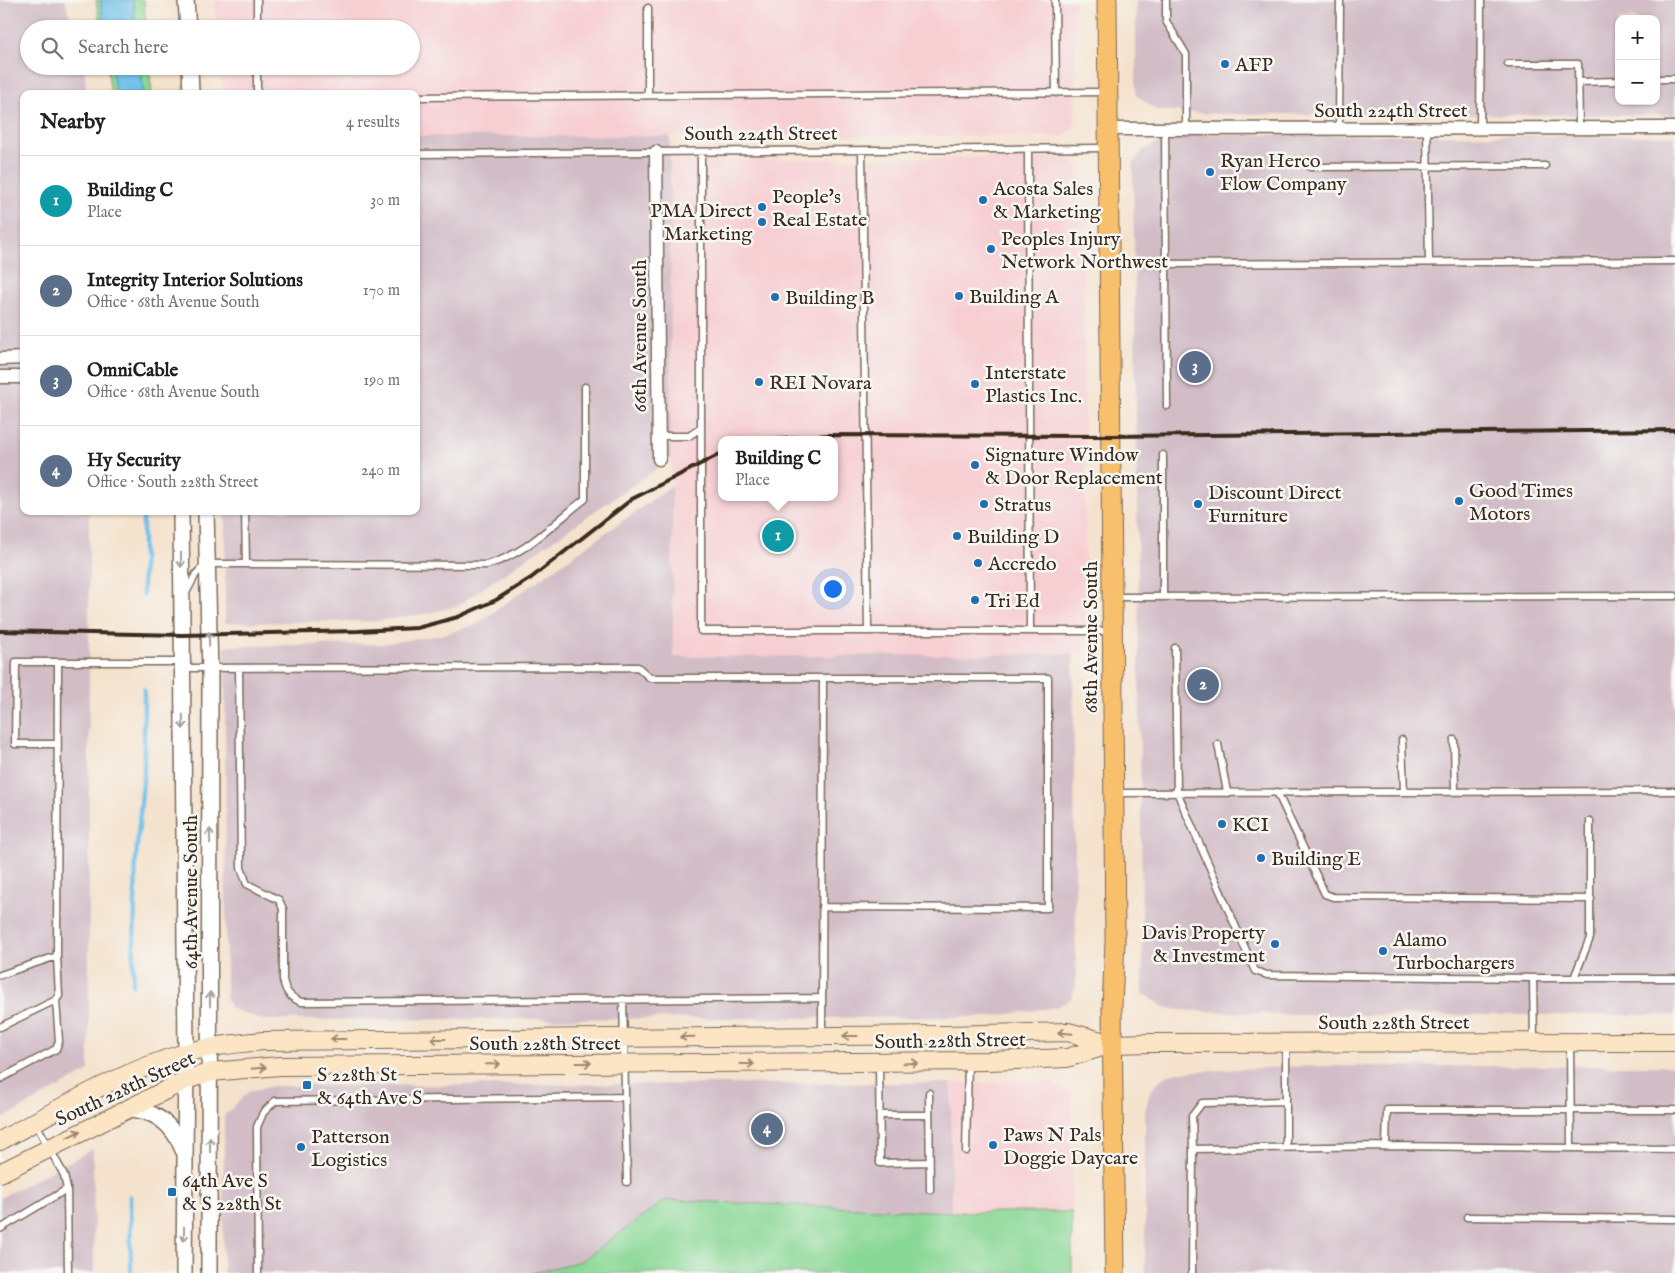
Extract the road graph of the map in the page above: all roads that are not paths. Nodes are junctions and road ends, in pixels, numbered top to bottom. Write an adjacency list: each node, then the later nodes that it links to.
1 (186, 0): 9 (street)
2 (257, 0): 10 (lane)
3 (1055, 0): 21 (lane)
4 (1107, 0): 20 (main road, 68th Avenue South)
5 (1166, 0): 30 (lane)
6 (1340, 0): 31 (lane)
7 (1481, 0): 25 (lane)
8 (648, 8): 22 (lane)
9 (187, 20)
10 (257, 20)
11 (1508, 64): 17 (lane)
12 (190, 75): 18 (street)
13 (257, 75): 19 (lane)
14 (1660, 79): 15 (lane)
15 (1675, 79)
16 (1615, 81): 17 (lane)
17 (1578, 82): 26 (lane)
18 (191, 90)
19 (257, 90)
20 (1107, 92): 21 (lane); 28 (main road, 68th Avenue South)
21 (1056, 93): 22 (lane)
22 (648, 95): 23 (lane)
23 (420, 96)
24 (1427, 128): 25 (street, South 224th Street); 31 (street, South 224th Street); 38 (lane)
25 (1480, 128): 26 (street, South 224th Street)
26 (1579, 128): 27 (street, South 224th Street)
27 (1675, 128)
28 (1107, 129): 29 (street, South 224th Street); 32 (main road, 68th Avenue South)
29 (1165, 129): 30 (street, South 224th Street); 43 (lane)
30 (1186, 129): 31 (street, South 224th Street)
31 (1339, 129)
32 (1107, 148): 33 (lane, South 224th Street); 61 (main road, 68th Avenue South)
33 (1028, 149): 34 (lane, South 224th Street); 64 (lane)
34 (862, 151): 36 (lane, South 224th Street); 63 (lane)
35 (656, 152): 36 (lane, South 224th Street); 37 (lane, South 224th Street); 51 (street, 66th Avenue South)
36 (701, 152): 50 (lane)
37 (420, 154)
38 (1428, 166): 39 (lane); 40 (lane); 42 (lane)
39 (1545, 166)
40 (1310, 167)
41 (1675, 261): 42 (lane)
42 (1428, 262): 43 (lane)
43 (1166, 264): 49 (lane)
44 (20, 358): 45 (street)
45 (0, 359)
46 (0, 377): 47 (street)
47 (20, 377)
48 (585, 387): 58 (lane)
49 (1167, 406)
50 (701, 428): 51 (lane); 63 (lane)
51 (658, 436): 53 (street, 66th Avenue South)
52 (1163, 455): 59 (lane)
53 (659, 459)
54 (181, 515): 62 (street, 64th Avenue South, one-way to 62)
55 (206, 515): 57 (street, 64th Avenue South)
56 (245, 515): 58 (lane)
57 (206, 564): 58 (lane); 62 (lane); 69 (street, 64th Avenue South, one-way to 57)
58 (246, 564)
59 (1163, 596): 60 (lane); 61 (lane)
60 (1675, 596)
61 (1112, 597): 65 (main road, 68th Avenue South)
62 (182, 606): 68 (street, 64th Avenue South)
63 (868, 631): 64 (lane)
64 (1030, 631): 65 (lane)
65 (1112, 631): 82 (main road, 68th Avenue South)
66 (1175, 648): 78 (lane)
67 (58, 662): 68 (lane); 74 (lane); 74 (lane)
68 (182, 665): 69 (lane); 103 (street, 64th Avenue South, one-way to 103)
69 (210, 668): 70 (lane); 102 (street, 64th Avenue South, one-way to 69)
70 (239, 668): 71 (lane); 93 (lane)
71 (823, 678): 85 (lane); 85 (lane)
72 (1402, 740): 81 (lane)
73 (1454, 740): 76 (lane)
74 (58, 744): 86 (lane)
75 (1218, 744): 79 (lane)
76 (1455, 791): 77 (lane); 81 (lane)
77 (1675, 791)
78 (1177, 792): 79 (lane); 82 (lane); 88 (lane)
79 (1227, 792): 80 (lane)
80 (1277, 792): 81 (lane); 84 (lane)
81 (1404, 792)
82 (1114, 793): 100 (main road, 68th Avenue South)
83 (1590, 821): 84 (lane)
84 (1591, 899): 89 (lane)
85 (822, 907): 91 (lane)
86 (57, 956): 87 (lane); 92 (lane)
87 (0, 975)
88 (1534, 978): 89 (lane); 99 (lane)
89 (1574, 978): 90 (lane)
90 (1675, 978)
91 (822, 998): 93 (lane); 95 (lane)
92 (56, 1000): 94 (lane); 108 (lane)
93 (623, 1000): 96 (lane)
94 (0, 1027)
95 (822, 1036): 96 (main road, South 228th Street, one-way to 96); 100 (main road, South 228th Street, one-way to 95)
96 (624, 1038): 102 (main road, South 228th Street, one-way to 102); 106 (lane)
97 (1570, 1042): 98 (main road, South 228th Street); 99 (main road, South 228th Street); 114 (lane)
98 (1675, 1042)
99 (1534, 1043): 101 (main road, South 228th Street)
100 (1112, 1044): 101 (main road, South 228th Street); 104 (main road, South 228th Street); 140 (main road, 68th Avenue South)
101 (1286, 1044): 112 (lane)
102 (211, 1048): 103 (main road, South 228th Street); 107 (street, 64th Avenue South)
103 (186, 1052): 109 (street, 64th Avenue South); 118 (main road, South 228th Street)
104 (968, 1062): 105 (main road, South 228th Street, one-way to 104); 126 (lane)
105 (880, 1063): 106 (main road, South 228th Street, one-way to 105); 116 (lane)
106 (624, 1064): 107 (main road, South 228th Street, one-way to 106); 111 (lane)
107 (210, 1072): 109 (main road, South 228th Street); 138 (street, 64th Avenue South, one-way to 107)
108 (0, 1078)
109 (186, 1080): 113 (main road, South 228th Street); 127 (street, 64th Avenue South)
110 (929, 1093): 117 (lane)
111 (625, 1097): 130 (lane); 139 (lane)
112 (1286, 1102): 122 (lane); 123 (lane)
113 (126, 1108): 121 (main road, South 228th Street, one-way to 113); 127 (street)
114 (1571, 1110): 115 (lane); 120 (lane); 124 (lane)
115 (1675, 1110)
116 (880, 1115): 117 (lane); 128 (lane)
117 (929, 1115): 128 (lane)
118 (35, 1122): 119 (main road, South 228th Street); 121 (lane)
119 (0, 1141)
120 (1386, 1146): 122 (lane); 124 (lane)
121 (49, 1147): 129 (main road, South 228th Street); 131 (lane)
122 (1286, 1147): 123 (lane)
123 (1193, 1148): 141 (lane)
124 (1571, 1148): 125 (lane)
125 (1675, 1149)
126 (966, 1151)
127 (184, 1153): 137 (street, 64th Avenue South, one-way to 137)
128 (930, 1162): 132 (lane)
129 (0, 1172)
130 (627, 1182)
131 (67, 1189): 135 (lane); 136 (lane)
132 (930, 1190)
133 (1467, 1217): 134 (lane)
134 (1675, 1219)
135 (0, 1229)
136 (68, 1273)
137 (184, 1273)
138 (209, 1273)
139 (258, 1273)
140 (1115, 1273)
141 (1192, 1273)

